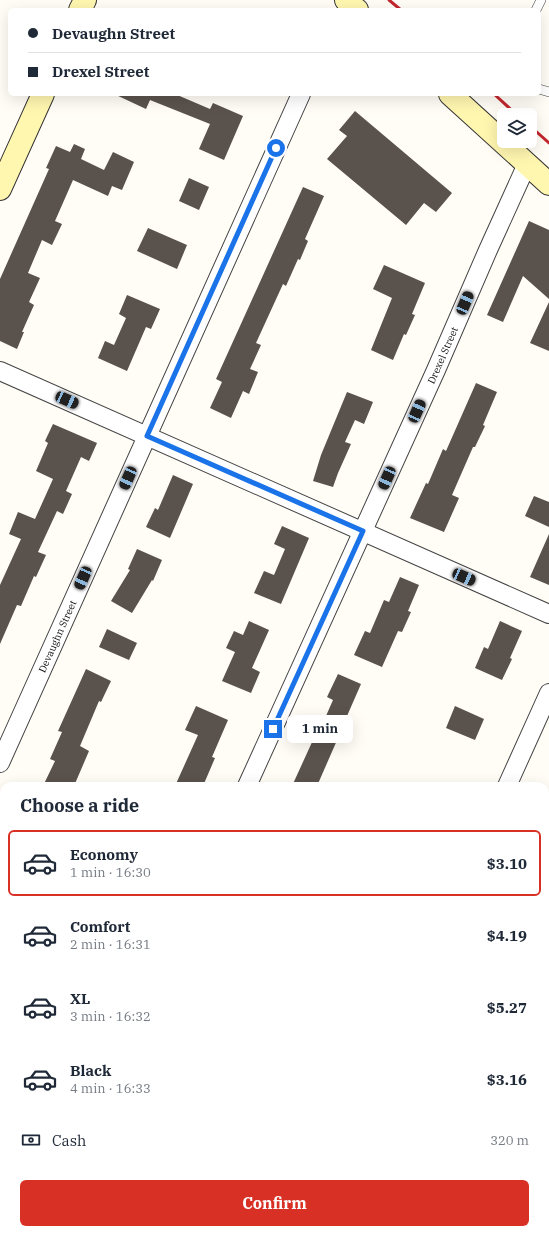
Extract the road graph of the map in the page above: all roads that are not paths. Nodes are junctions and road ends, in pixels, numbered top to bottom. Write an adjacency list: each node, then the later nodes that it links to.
1 (344, 0): 2 (main road)
2 (354, 8)
3 (42, 96): 8 (main road)
4 (299, 96): 10 (street, Devaughn Street)
5 (452, 96): 6 (main road)
6 (527, 164): 7 (main road); 11 (street, Drexel Street)
7 (549, 184)
8 (0, 189)
9 (0, 371): 10 (street)
10 (147, 436): 11 (street); 14 (street, Devaughn Street)
11 (363, 531): 12 (street); 15 (street, Drexel Street)
12 (549, 614)
13 (549, 692): 16 (street)
14 (0, 763)
15 (249, 782)
16 (509, 782)

